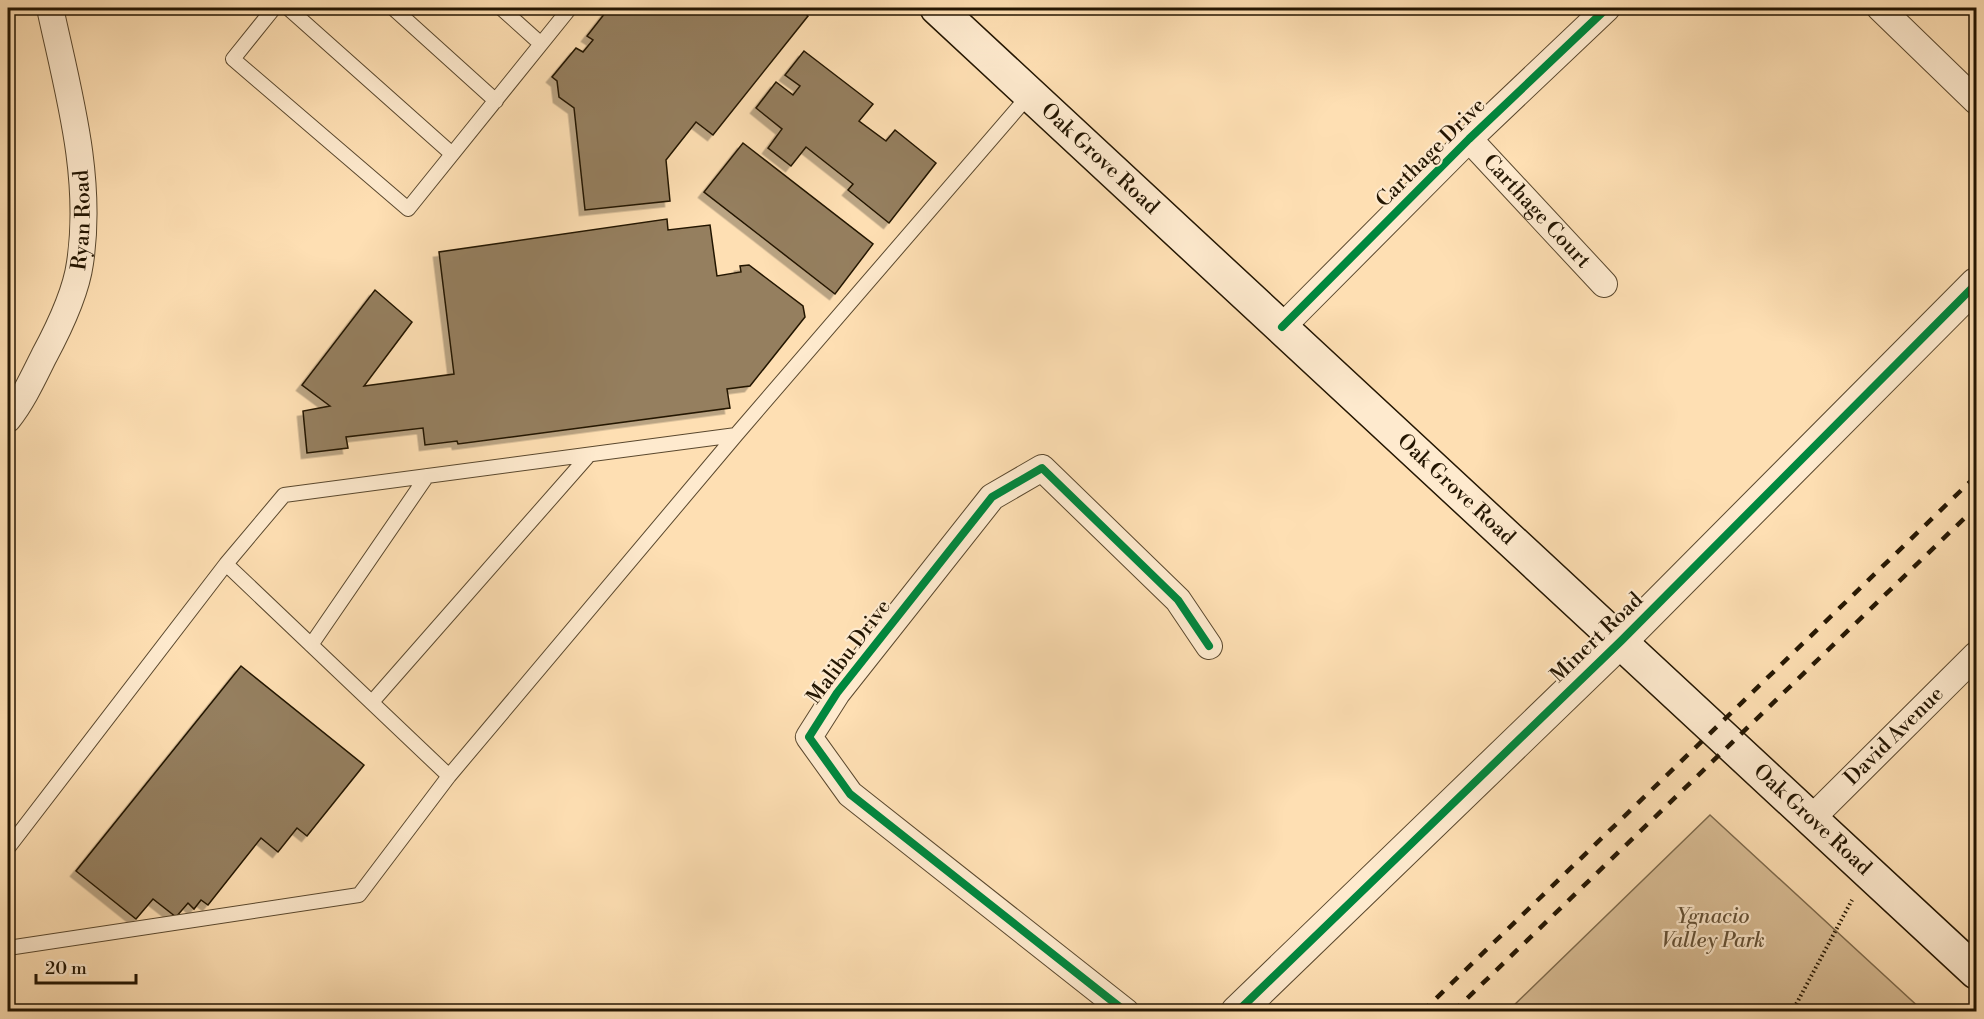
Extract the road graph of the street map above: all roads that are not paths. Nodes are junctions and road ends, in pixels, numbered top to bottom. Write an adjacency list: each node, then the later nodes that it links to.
1 (50, 8): 19 (street, Ryan Road)
2 (274, 8): 15 (lane)
3 (288, 8): 15 (lane)
4 (393, 8): 12 (lane)
5 (501, 8): 10 (lane)
6 (570, 8): 10 (lane)
7 (936, 8): 11 (main road, Oak Grove Road)
8 (1607, 8): 14 (street, Carthage Drive)
9 (1880, 8): 13 (street)
10 (542, 44): 12 (lane)
11 (1030, 94): 18 (main road, Oak Grove Road); 20 (lane)
12 (496, 100): 15 (lane)
13 (1977, 101)
14 (1469, 139): 17 (street, Carthage Court); 18 (street, Carthage Drive)
15 (452, 154)
16 (1977, 284): 24 (street, Minert Road)
17 (1604, 285)
18 (1282, 327): 24 (main road, Oak Grove Road)
19 (8, 419)
20 (736, 435): 21 (lane); 29 (lane)
21 (589, 455): 22 (lane); 28 (lane)
22 (427, 476): 23 (lane); 25 (lane)
23 (226, 564): 25 (lane); 31 (lane)
24 (1621, 641): 30 (main road, Oak Grove Road); 35 (street, Minert Road)
25 (311, 645): 28 (lane)
26 (1209, 646): 34 (street, Malibu Drive)
27 (1977, 655): 30 (street, David Avenue)
28 (372, 702): 29 (lane)
29 (449, 776): 32 (lane)
30 (1812, 818): 33 (main road, Oak Grove Road)
31 (8, 848)
32 (8, 948)
33 (1977, 972)
34 (1126, 1011)
35 (1237, 1011)

